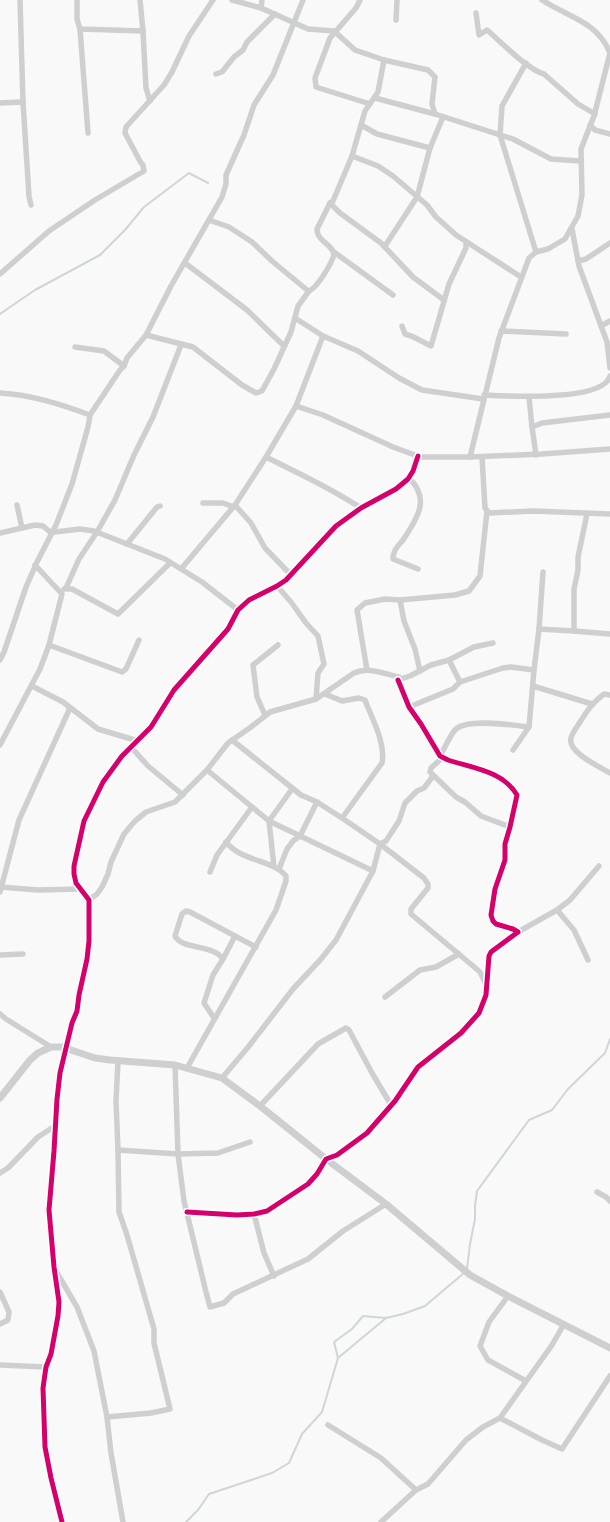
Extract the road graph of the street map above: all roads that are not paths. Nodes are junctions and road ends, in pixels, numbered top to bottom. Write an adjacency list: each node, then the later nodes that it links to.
1 (20, 0): 24 (street)
2 (76, 0): 16 (street)
3 (140, 0): 17 (street)
4 (212, 0): 23 (street)
5 (232, 0): 11 (street)
6 (262, 0): 11 (street)
7 (303, 0): 15 (street)
8 (360, 0): 18 (street)
9 (397, 0): 14 (street)
10 (542, 0): 28 (street)
11 (262, 8): 12 (street)
12 (275, 14): 15 (street); 21 (street)
13 (476, 14): 20 (street)
14 (396, 20)
15 (294, 23): 18 (street); 41 (street)
16 (80, 29): 17 (street); 32 (street)
17 (143, 31): 23 (street)
18 (334, 31): 19 (street); 26 (street)
19 (384, 60): 22 (street); 27 (street)
20 (526, 63): 28 (street); 34 (street)
21 (216, 74)
22 (375, 98): 26 (street); 27 (street)
23 (150, 101): 50 (street)
24 (23, 102): 25 (street); 40 (street)
25 (0, 103)
26 (370, 104): 30 (street)
27 (435, 114): 29 (street)
28 (595, 114): 31 (street)
29 (443, 117): 34 (street); 35 (street)
30 (361, 125): 35 (street); 36 (street)
31 (590, 125): 33 (street); 37 (street)
32 (88, 133)
33 (610, 134)
34 (500, 135): 37 (street); 47 (street)
35 (430, 148): 38 (street)
36 (352, 156): 38 (street); 39 (street)
37 (580, 161): 42 (street)
38 (417, 197): 43 (street); 45 (street)
39 (330, 202): 45 (street); 46 (street)
40 (31, 205)
41 (209, 220): 49 (street); 52 (street)
42 (572, 229): 47 (street); 48 (street)
43 (466, 242): 51 (street); 54 (street)
44 (610, 242): 48 (street)
45 (385, 246): 54 (street)
46 (334, 252): 52 (street); 53 (street)
47 (536, 252): 51 (street)
48 (578, 261): 58 (street)
49 (184, 263): 61 (street); 64 (street)
50 (0, 274)
51 (521, 277): 59 (street)
52 (309, 291): 55 (street)
53 (393, 295)
54 (444, 300): 57 (street)
55 (295, 318): 62 (street); 64 (street)
56 (610, 322): 58 (street)
57 (402, 326)
58 (601, 326): 67 (street)
59 (501, 332): 60 (street); 70 (street)
60 (566, 334)
61 (146, 336): 63 (street); 66 (street)
62 (323, 336): 70 (street); 72 (street)
63 (181, 345): 64 (street); 93 (street)
64 (284, 346)
65 (75, 347): 66 (street)
66 (124, 366): 74 (street)
67 (610, 368)
68 (610, 376): 71 (street)
69 (0, 393): 74 (street)
70 (484, 397): 71 (street); 80 (street)
71 (529, 397): 75 (street)
72 (296, 406): 78 (street); 79 (street)
73 (610, 415): 75 (street)
74 (90, 416): 92 (street)
75 (532, 427): 77 (street)
76 (610, 449): 77 (street)
77 (536, 455): 81 (street)
78 (418, 456): 80 (street); 82 (street)
79 (266, 457): 86 (street); 87 (street)
80 (470, 457): 81 (street)
81 (482, 457): 88 (street)
82 (409, 478): 87 (street); 99 (street)
83 (203, 503): 86 (street)
84 (17, 505): 91 (street)
85 (160, 506): 95 (street)
86 (235, 506): 98 (street); 101 (street)
87 (361, 508): 101 (street)
88 (487, 511): 89 (street); 105 (street)
89 (587, 514): 90 (street); 108 (street)
90 (610, 514)
91 (22, 528): 92 (street); 94 (street)
92 (53, 532): 93 (street); 97 (street)
93 (97, 532): 95 (street); 103 (street)
94 (0, 534)
95 (127, 544): 96 (street)
96 (170, 563): 98 (street); 103 (street)
97 (36, 565): 104 (street); 114 (street)
98 (181, 569): 106 (street)
99 (418, 569)
100 (543, 572): 107 (street)
101 (291, 575): 102 (street)
102 (277, 586): 106 (street); 125 (street)
103 (66, 588): 104 (street)
104 (62, 594): 112 (street)
105 (400, 600): 116 (street); 118 (street)
106 (238, 610): 132 (street)
107 (539, 629): 108 (street); 117 (street)
108 (574, 630): 109 (street)
109 (610, 634)
110 (139, 640): 112 (street)
111 (493, 644): 115 (street)
112 (49, 645): 121 (street)
113 (278, 645): 129 (street)
114 (0, 660)
115 (449, 660): 118 (street); 120 (street)
116 (367, 670): 119 (street); 123 (street)
117 (534, 670): 120 (street); 122 (street)
118 (420, 671): 119 (street)
119 (398, 680): 127 (street)
120 (460, 682): 127 (street)
121 (32, 686): 128 (street); 133 (street)
122 (533, 686): 126 (street); 130 (street)
123 (325, 694): 125 (street); 144 (street)
124 (610, 695): 126 (street)
125 (316, 699): 129 (street)
126 (592, 704): 138 (street)
127 (409, 707): 136 (street)
128 (70, 708): 132 (street); 154 (street)
129 (265, 715): 131 (street)
130 (529, 727): 135 (street); 136 (street)
131 (232, 740): 137 (street); 140 (street)
132 (138, 741): 134 (street)
133 (0, 745)
134 (131, 747): 141 (street); 155 (street)
135 (513, 750)
136 (442, 756): 139 (street); 146 (street)
137 (207, 770): 141 (street); 143 (street)
138 (610, 773)
139 (433, 776): 146 (street); 149 (street)
140 (292, 789): 142 (street); 145 (street)
141 (183, 795): 157 (street)
142 (317, 802): 144 (street); 147 (street)
143 (252, 807): 145 (street); 148 (street)
144 (342, 818): 149 (street)
145 (270, 820): 147 (street); 151 (street)
146 (510, 827): 159 (street)
147 (300, 836): 151 (street); 152 (street)
148 (226, 842): 151 (street); 153 (street)
149 (380, 844): 152 (street); 163 (street)
150 (599, 866): 158 (street)
151 (276, 868): 161 (street)
152 (373, 871): 176 (street)
153 (210, 872)
154 (0, 887): 155 (street); 156 (street)
155 (79, 889): 157 (street)
156 (0, 892)
157 (89, 900): 171 (street)
158 (557, 910): 159 (street); 166 (street)
159 (518, 932): 167 (street)
160 (235, 936): 161 (street); 165 (street); 165 (street)
161 (256, 947): 170 (street)
162 (22, 954): 164 (street)
163 (459, 954): 167 (street); 168 (street)
164 (0, 955)
165 (223, 959): 170 (street)
166 (588, 960)
167 (486, 985): 178 (street)
168 (385, 997)
169 (0, 1014): 172 (street)
170 (214, 1018): 175 (street)
171 (66, 1047): 172 (street); 173 (street); 180 (street)
172 (51, 1048): 177 (street)
173 (118, 1061): 174 (street); 182 (street)
174 (175, 1065): 175 (street); 183 (street)
175 (187, 1068): 176 (street)
176 (222, 1078): 179 (street)
177 (0, 1098)
178 (391, 1105): 179 (street); 184 (street)
179 (260, 1106): 184 (street)
180 (55, 1126): 185 (street); 191 (street)
181 (250, 1142): 183 (street)
182 (118, 1150): 183 (street); 202 (street)
183 (178, 1154): 189 (street)
184 (326, 1159): 188 (street); 190 (street)
185 (0, 1173)
186 (597, 1192): 187 (street)
187 (610, 1201)
188 (386, 1204): 192 (street); 194 (street)
189 (187, 1212): 190 (street); 192 (street)
190 (254, 1214): 192 (street)
191 (54, 1267): 199 (street); 202 (street)
192 (274, 1276)
193 (0, 1292): 195 (street)
194 (508, 1296): 196 (street); 201 (street)
195 (0, 1324)
196 (564, 1324): 197 (street); 201 (street)
197 (610, 1348)
198 (0, 1364): 199 (street)
199 (46, 1367): 206 (street)
200 (610, 1376): 203 (street)
201 (526, 1381): 203 (street)
202 (107, 1417): 207 (street)
203 (500, 1418): 205 (street)
204 (328, 1425): 205 (street)
205 (416, 1490): 208 (street)
206 (62, 1522)
207 (123, 1522)
208 (381, 1522)

